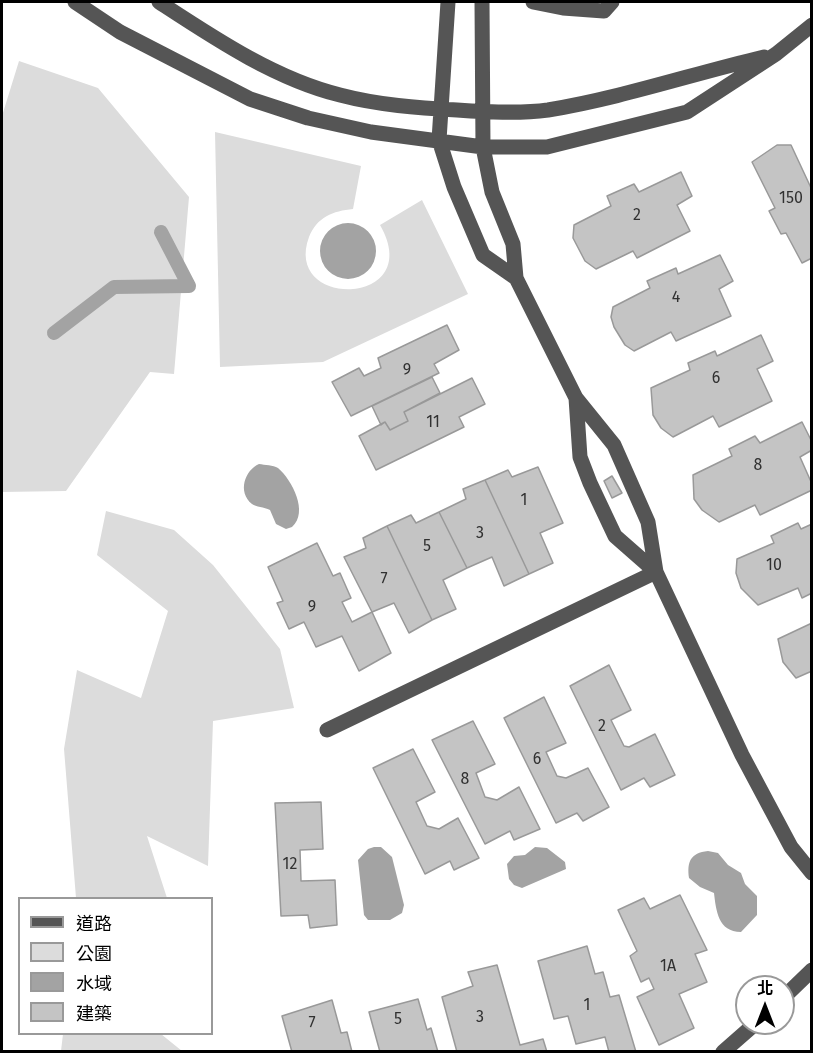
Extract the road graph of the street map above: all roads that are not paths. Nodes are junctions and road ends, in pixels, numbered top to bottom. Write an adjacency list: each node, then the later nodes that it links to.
1 (75, 2): 11 (street)
2 (159, 2): 9 (street)
3 (448, 2): 9 (street)
4 (482, 2): 10 (street)
5 (534, 2): 6 (street)
6 (612, 2)
7 (812, 25): 8 (street)
8 (776, 54): 10 (street); 12 (street)
9 (442, 109): 10 (street); 11 (street)
10 (483, 112): 12 (street)
11 (439, 140): 12 (street); 13 (street)
12 (483, 147): 13 (street)
13 (516, 279): 14 (street)
14 (576, 398): 15 (street); 15 (street)
15 (656, 572): 16 (street); 17 (street)
16 (327, 730)
17 (812, 873)
18 (812, 969): 19 (street)
19 (795, 986)
20 (742, 1035): 21 (street)
21 (723, 1052)

